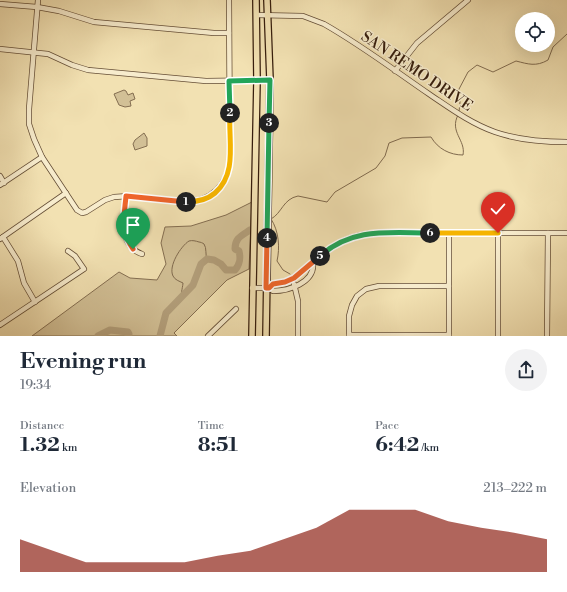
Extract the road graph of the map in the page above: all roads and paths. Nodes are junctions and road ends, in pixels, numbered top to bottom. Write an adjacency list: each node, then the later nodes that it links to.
1 (38, 0): 7 (street)
2 (229, 0): 10 (street)
3 (256, 0): 8 (main road)
4 (267, 0): 9 (main road)
5 (468, 0): 13 (street)
6 (0, 4): 7 (street)
7 (37, 7): 10 (street); 12 (street)
8 (257, 15): 9 (street, SAN REMO DRIVE); 14 (main road)
9 (267, 15): 13 (street, SAN REMO DRIVE); 15 (main road)
10 (230, 32): 16 (street)
11 (0, 49): 12 (street)
12 (33, 52): 16 (street); 18 (street)
13 (395, 71): 17 (street, SAN REMO DRIVE)
14 (257, 80): 15 (street); 16 (street); 34 (main road)
15 (270, 80): 35 (main road)
16 (229, 81): 22 (street)
17 (567, 142)
18 (42, 157): 20 (street); 21 (street)
19 (0, 176): 20 (street)
20 (2, 184)
21 (66, 194): 22 (street); 27 (street)
22 (126, 196): 29 (street)
23 (449, 233): 24 (street); 30 (street); 33 (street)
24 (498, 233): 25 (street); 45 (street)
25 (548, 233): 26 (street); 46 (street)
26 (567, 233)
27 (1, 238): 36 (street)
28 (68, 251): 36 (street)
29 (142, 254)
30 (313, 263): 31 (street); 32 (street)
31 (292, 280): 32 (street); 35 (street)
32 (294, 286): 35 (street); 43 (street)
33 (449, 286): 40 (street); 44 (street)
34 (252, 288): 35 (street); 41 (main road)
35 (268, 288): 42 (main road)
36 (35, 302): 38 (street)
37 (236, 309): 39 (street)
38 (0, 325)
39 (211, 335)
40 (349, 335): 44 (street)
41 (252, 336)
42 (266, 336)
43 (298, 336)
44 (449, 336)
45 (498, 336)
46 (547, 336)

